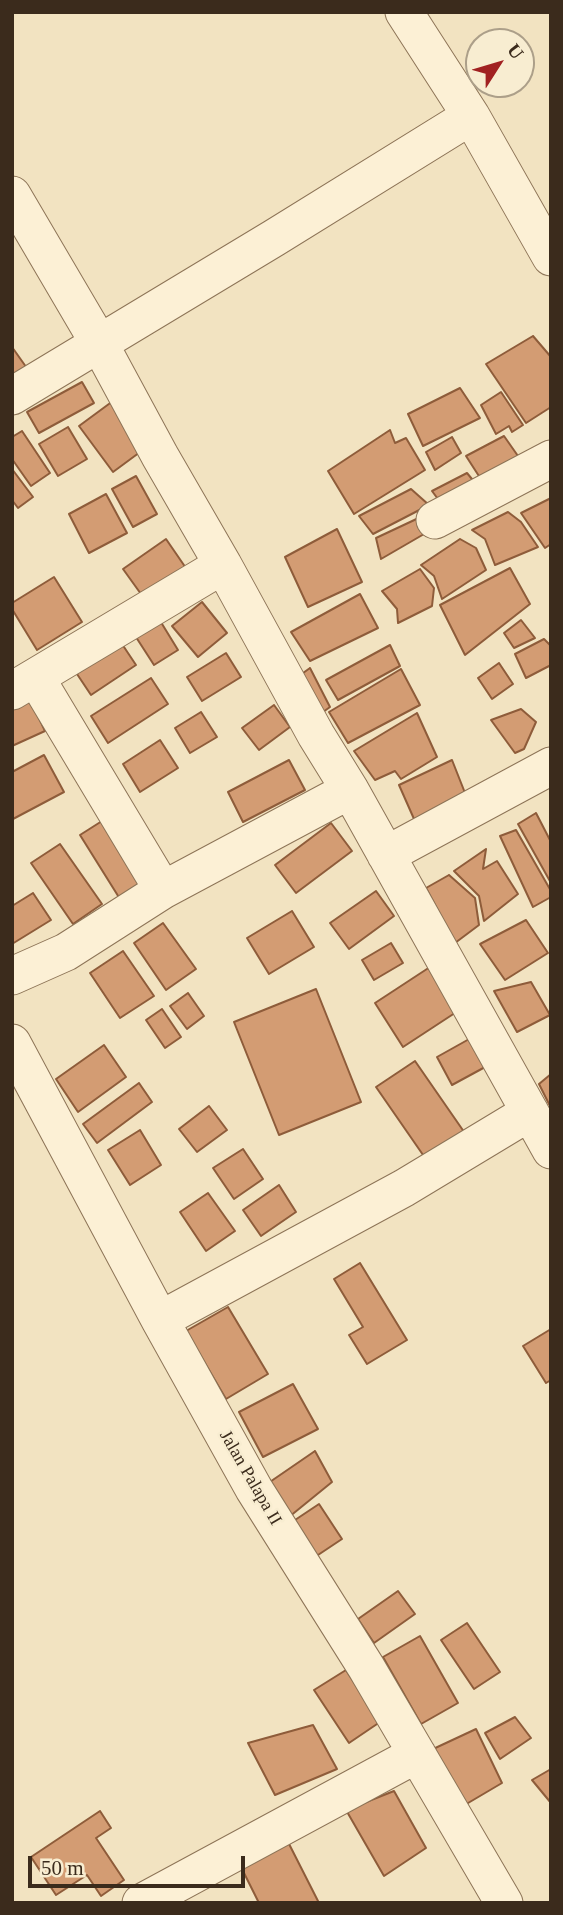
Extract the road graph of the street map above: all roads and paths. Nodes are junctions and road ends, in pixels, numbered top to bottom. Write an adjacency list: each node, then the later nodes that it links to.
1 (404, 12): 2 (street)
2 (471, 116): 4 (street); 5 (street)
3 (12, 195): 5 (street)
4 (551, 257)
5 (99, 343): 6 (street); 9 (street)
6 (12, 396)
7 (551, 459): 8 (street)
8 (435, 520)
9 (223, 565): 10 (street); 12 (street)
10 (24, 684): 14 (street)
11 (551, 765): 13 (street)
12 (350, 790): 13 (street); 14 (street)
13 (386, 855): 17 (street)
14 (163, 890): 15 (street)
15 (12, 976)
16 (12, 1043): 19 (street, Jalan Palapa II)
17 (530, 1112): 18 (street); 19 (street)
18 (551, 1150)
19 (160, 1320): 20 (street, Jalan Palapa II)
20 (417, 1754): 21 (street); 22 (street, Jalan Palapa II)
21 (141, 1903)
22 (504, 1903)

